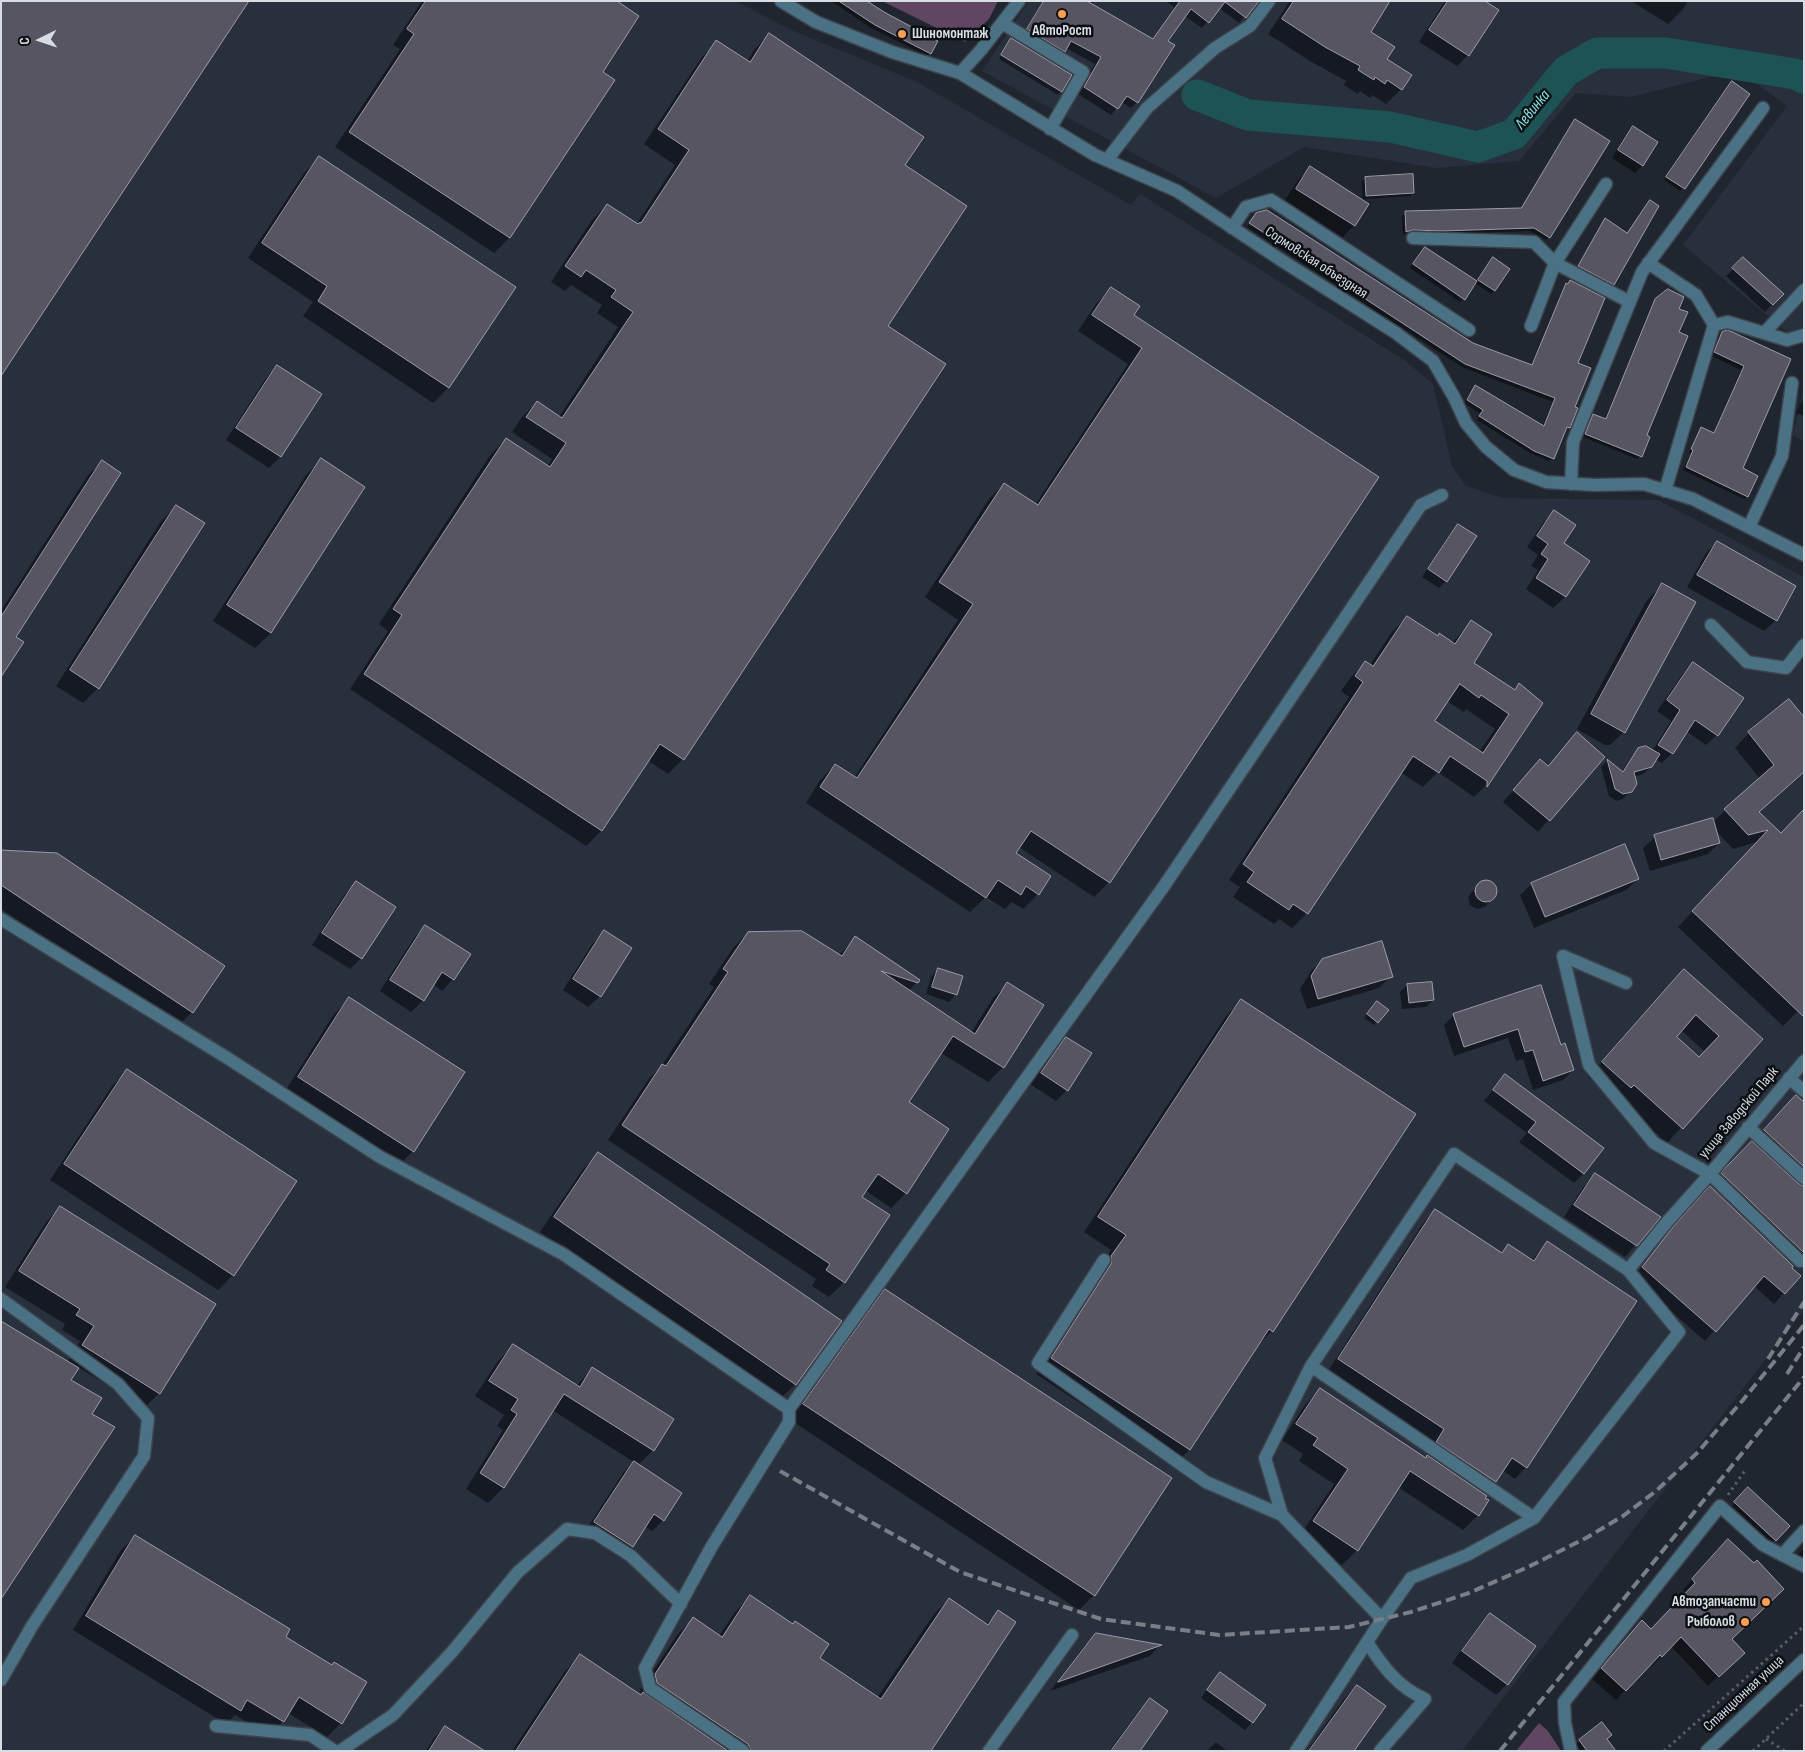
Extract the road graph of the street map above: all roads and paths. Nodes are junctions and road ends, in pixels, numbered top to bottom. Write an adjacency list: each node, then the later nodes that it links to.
1 (781, 1): 5 (street, Сормовская объездная)
2 (1019, 1): 4 (street)
3 (1269, 1): 8 (street)
4 (1002, 23): 5 (street); 7 (street)
5 (960, 73): 7 (street, Сормовская объездная)
6 (1763, 108): 13 (street)
7 (1050, 128): 8 (street, Сормовская объездная)
8 (1107, 160): 10 (street, Сормовская объездная)
9 (1606, 184): 12 (street)
10 (1232, 228): 18 (street); 22 (street, Сормовская объездная)
11 (1414, 238): 12 (street)
12 (1555, 263): 15 (street); 17 (street)
13 (1648, 263): 15 (street); 16 (street)
14 (1804, 290): 19 (street)
15 (1630, 302): 22 (street)
16 (1714, 325): 19 (street); 23 (street)
17 (1531, 326)
18 (1469, 330)
19 (1765, 332): 20 (street)
20 (1804, 335)
21 (1792, 383): 25 (street)
22 (1571, 484): 23 (street, Сормовская объездная)
23 (1665, 491): 25 (street, Сормовская объездная)
24 (1442, 495): 42 (street)
25 (1749, 528): 26 (street, Сормовская объездная)
26 (1804, 554)
27 (1711, 626): 28 (street)
28 (1804, 645)
29 (1, 919): 42 (street)
30 (1626, 983): 35 (street, улица Заводской Парк)
31 (1804, 1061): 32 (street, улица Заводской Парк)
32 (1789, 1078): 33 (street); 34 (street, улица Заводской Парк)
33 (1804, 1091)
34 (1748, 1127): 35 (street, улица Заводской Парк); 36 (street)
35 (1710, 1174): 38 (street); 39 (street)
36 (1804, 1178)
37 (1104, 1260): 45 (street)
38 (1800, 1262)
39 (1628, 1270): 41 (street); 46 (street)
40 (1, 1300): 56 (street)
41 (1311, 1366): 45 (street); 46 (street)
42 (789, 1409): 50 (street)
43 (1746, 1469): 44 (path)
44 (1720, 1506): 48 (street); 66 (street)
45 (1282, 1514): 51 (street)
46 (1534, 1518): 51 (street)
47 (1804, 1531): 48 (street)
48 (1782, 1555): 49 (street)
49 (1804, 1566)
50 (681, 1604): 61 (street); 62 (street)
51 (1382, 1619): 54 (street)
52 (1804, 1626): 67 (path)
53 (1072, 1635): 63 (street)
54 (1367, 1642): 64 (street); 65 (street)
55 (1804, 1660): 68 (street, Станционная улица)
56 (1, 1680)
57 (1804, 1703): 59 (path)
58 (216, 1726): 60 (street)
59 (1766, 1739): 69 (path); 70 (path)
60 (335, 1751)
61 (340, 1751)
62 (743, 1751)
63 (989, 1751)
64 (1296, 1751)
65 (1380, 1751)
66 (1571, 1751)
67 (1664, 1751)
68 (1707, 1751)
69 (1753, 1751)
70 (1785, 1751)

